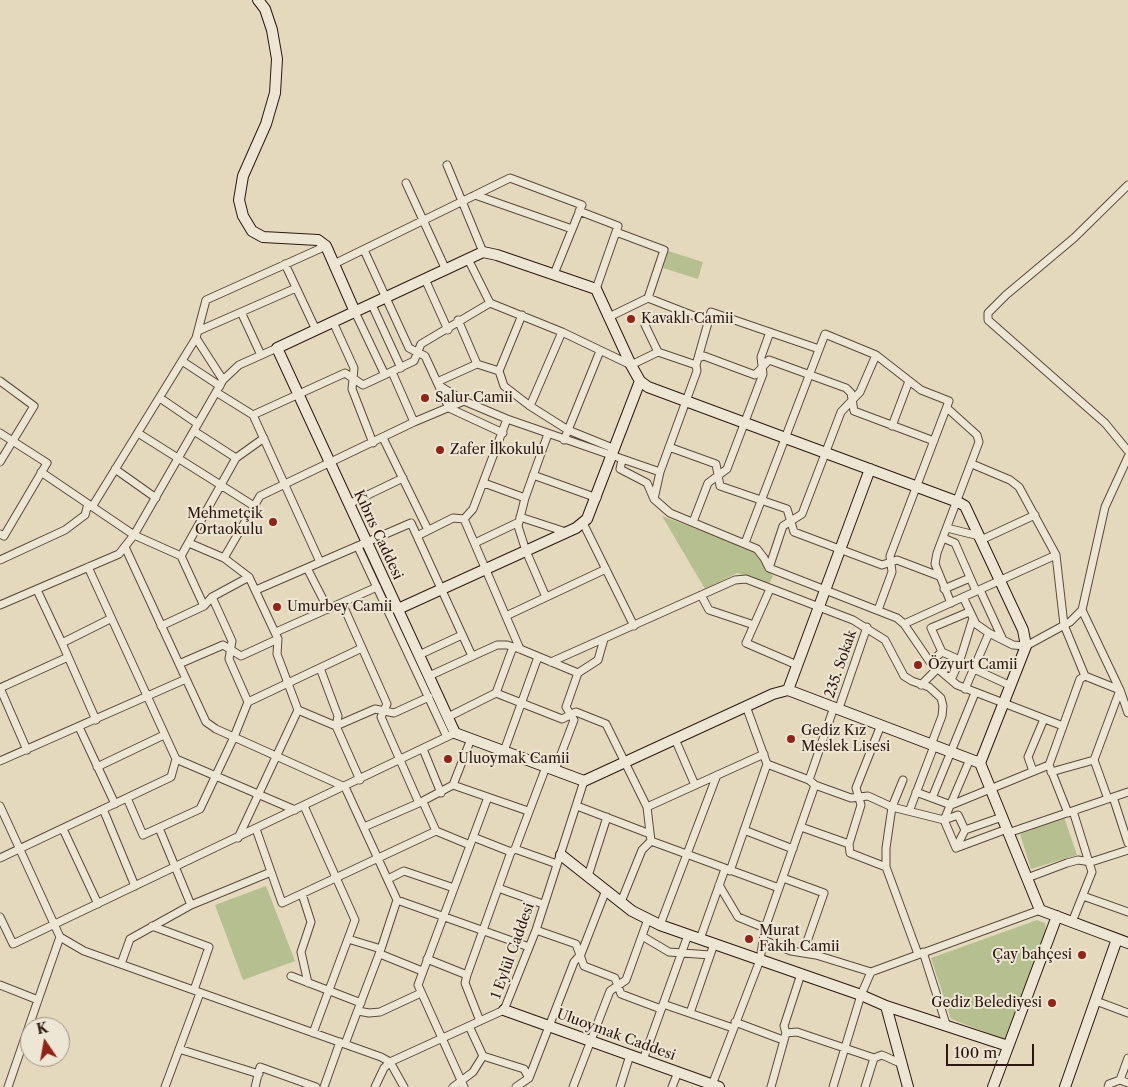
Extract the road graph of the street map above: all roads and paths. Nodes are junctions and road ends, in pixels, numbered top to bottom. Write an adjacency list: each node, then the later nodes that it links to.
1 (258, 0): 11 (street)
2 (446, 165): 6 (street)
3 (406, 183): 8 (street)
4 (1128, 185): 89 (street)
5 (475, 194): 6 (street); 7 (street); 9 (street)
6 (462, 201): 8 (street); 13 (street)
7 (579, 211): 9 (street); 10 (street)
8 (423, 220): 12 (street); 17 (street)
9 (572, 229): 18 (street)
10 (616, 232): 21 (street); 23 (street)
11 (326, 246): 15 (street); 16 (street)
12 (364, 250): 16 (street); 22 (street)
13 (483, 252): 14 (street); 18 (street)
14 (468, 259): 17 (street); 24 (street)
15 (285, 264): 20 (street); 38 (street)
16 (334, 264): 27 (street)
17 (446, 270): 19 (street)
18 (554, 274): 21 (street)
19 (426, 279): 22 (street); 35 (street)
20 (296, 288): 26 (street); 34 (street)
21 (596, 289): 29 (street)
22 (387, 297): 25 (street); 43 (street)
23 (648, 298): 29 (street); 31 (street)
24 (490, 303): 28 (street); 30 (street)
25 (372, 305): 27 (street); 51 (street)
26 (241, 312): 38 (street); 44 (street)
27 (355, 312): 32 (street); 53 (street)
28 (522, 315): 36 (street); 52 (street)
29 (609, 317): 49 (street)
30 (458, 320): 35 (street); 48 (street)
31 (707, 321): 37 (street); 47 (street)
32 (333, 322): 34 (street); 55 (street)
33 (645, 325): 42 (street)
34 (316, 330): 39 (street)
35 (448, 330): 43 (street)
36 (562, 332): 41 (street); 66 (street)
37 (770, 332): 40 (street); 50 (street)
38 (197, 335): 46 (street); 60 (street)
39 (277, 348): 44 (street); 61 (street, Kıbrıs Caddesi)
40 (819, 349): 45 (street); 54 (street)
41 (600, 351): 49 (street); 75 (street)
42 (658, 352): 47 (street); 49 (street)
43 (418, 353): 51 (street); 59 (street)
44 (261, 355): 60 (street)
45 (876, 355): 58 (street); 63 (street)
46 (182, 361): 60 (street); 62 (street)
47 (697, 362): 50 (street); 64 (street)
48 (477, 364): 52 (street); 59 (street)
49 (631, 365): 57 (street)
50 (762, 366): 54 (street); 72 (street)
51 (400, 368): 53 (street)
52 (500, 371): 66 (street)
53 (388, 374): 55 (street); 71 (street)
54 (809, 376): 63 (street); 83 (street)
55 (353, 378): 61 (street); 87 (street)
56 (0, 381): 86 (street)
57 (640, 381): 64 (street); 91 (street)
58 (909, 381): 68 (street); 74 (street)
59 (438, 384): 65 (street); 67 (street)
60 (220, 386): 69 (street); 73 (street)
61 (298, 394): 69 (street); 96 (street, Kıbrıs Caddesi)
62 (160, 398): 73 (street); 78 (street)
63 (851, 400): 74 (street); 90 (street)
64 (686, 401): 72 (street); 88 (street)
65 (464, 402): 67 (street); 70 (street)
66 (530, 406): 75 (street)
67 (448, 408): 71 (street); 79 (street)
68 (946, 408): 85 (street); 97 (street)
69 (252, 415): 81 (street)
70 (507, 419): 79 (street); 80 (street)
71 (414, 422): 82 (street)
72 (746, 423): 83 (street); 103 (street)
73 (198, 424): 76 (street)
74 (892, 426): 85 (street)
75 (568, 430): 84 (street); 91 (street)
76 (194, 431): 93 (street); 94 (street)
77 (0, 433): 86 (street)
78 (138, 433): 94 (street); 98 (street)
79 (502, 433): 105 (street)
80 (548, 434): 84 (street); 102 (street)
81 (264, 438): 93 (street); 106 (street)
82 (383, 438): 87 (street); 104 (street)
83 (785, 438): 90 (street); 113 (street)
84 (564, 440): 91 (street)
85 (934, 441): 108 (street)
86 (12, 442): 95 (street); 100 (street)
87 (374, 443): 96 (street)
88 (669, 448): 101 (street); 103 (street)
89 (1128, 451)
90 (826, 453): 99 (street); 122 (street)
91 (616, 455): 101 (street); 111 (street); 112 (street)
92 (1128, 457): 174 (street)
93 (236, 458): 107 (street)
94 (178, 459): 107 (street); 109 (street)
95 (0, 462)
96 (330, 463): 106 (street); 115 (street, Kıbrıs Caddesi)
97 (972, 464): 114 (street); 118 (street)
98 (115, 469): 109 (street); 116 (street)
99 (870, 469): 108 (street); 137 (street)
100 (42, 472): 116 (street); 127 (street)
101 (660, 472): 112 (street)
102 (533, 476): 110 (street); 111 (street)
103 (718, 476): 113 (street); 121 (street)
104 (403, 478): 115 (street); 125 (street)
105 (484, 483): 110 (street); 119 (street)
106 (284, 484): 117 (street); 143 (street)
107 (221, 485): 117 (street); 132 (street)
108 (916, 486): 114 (street); 144 (street)
109 (156, 498): 128 (street)
110 (525, 498): 120 (street)
111 (597, 498): 123 (street)
112 (654, 498): 121 (street)
113 (762, 500): 122 (street); 134 (street)
114 (958, 502): 124 (street); 131 (street)
115 (349, 504): 135 (street, Kıbrıs Caddesi)
116 (90, 505): 128 (street); 142 (street)
117 (254, 506): 141 (street)
118 (1035, 515): 131 (street); 139 (street)
119 (464, 519): 125 (street); 133 (street)
120 (519, 519): 126 (street); 133 (street); 138 (street)
121 (693, 522): 134 (street)
122 (791, 522): 137 (street); 147 (street)
123 (583, 523): 126 (street); 149 (street)
124 (947, 528): 130 (street); 131 (street)
125 (428, 530): 129 (street)
126 (566, 532): 138 (street)
127 (0, 534)
128 (134, 536): 136 (street); 140 (street)
129 (417, 536): 135 (street); 159 (street)
130 (943, 538): 150 (street); 152 (street)
131 (980, 538): 153 (street)
132 (189, 543): 140 (street); 141 (street)
133 (475, 543): 148 (street)
134 (745, 543): 147 (street)
135 (363, 545): 143 (street); 154 (street); 172 (street, Kıbrıs Caddesi)
136 (124, 547): 145 (street); 181 (street)
137 (840, 548): 144 (street); 161 (street)
138 (526, 551): 148 (street); 164 (street)
139 (1056, 555): 153 (street); 180 (street)
140 (182, 556): 169 (street)
141 (224, 558): 151 (street)
142 (0, 560)
143 (320, 562): 146 (street)
144 (890, 562): 150 (street); 173 (street)
145 (88, 568): 157 (street); 177 (street)
146 (307, 568): 158 (street); 171 (street)
147 (769, 568): 161 (street)
148 (486, 569): 159 (street); 176 (street)
149 (606, 569): 164 (street); 182 (street)
150 (939, 576): 156 (street)
151 (250, 577): 158 (street); 163 (street)
152 (970, 578): 156 (street); 160 (street)
153 (1000, 580): 160 (street); 190 (street)
154 (377, 587): 166 (street); 221 (street)
155 (770, 588): 162 (street); 170 (street); 179 (street)
156 (944, 589): 167 (street)
157 (36, 590): 168 (street); 189 (street)
158 (256, 590): 186 (street)
159 (442, 590): 172 (street); 185 (street)
160 (978, 590): 165 (street); 188 (street)
161 (824, 591): 170 (street); 173 (street)
162 (701, 595): 179 (street); 182 (street)
163 (212, 597): 169 (street); 193 (street)
164 (546, 597): 176 (street)
165 (963, 597): 167 (street); 175 (street)
166 (342, 602): 171 (street); 191 (street)
167 (950, 603): 178 (street)
168 (0, 605)
169 (204, 606): 181 (street)
170 (818, 607): 183 (street); 203 (street)
171 (328, 609): 186 (street)
172 (398, 609): 195 (street, Kıbrıs Caddesi)
173 (878, 610): 178 (street)
174 (1082, 610): 180 (street); 218 (street)
175 (971, 615): 184 (street); 194 (street); 199 (street)
176 (506, 616): 192 (street)
177 (110, 618): 189 (street); 222 (street)
178 (904, 624): 201 (street)
179 (754, 625): 203 (street)
180 (1064, 625): 190 (street); 209 (street)
181 (161, 626): 202 (street)
182 (634, 626): 187 (street)
183 (867, 627): 213 (street); 227 (street, 235. Sokak)
184 (989, 633): 188 (street); 206 (street)
185 (462, 635): 195 (street); 196 (street)
186 (277, 636): 193 (street); 212 (street)
187 (604, 640): 200 (street); 207 (street)
188 (1003, 640): 190 (street)
189 (62, 643): 197 (street)
190 (1026, 646): 214 (street)
191 (362, 648): 204 (street); 229 (street)
192 (517, 648): 196 (street); 198 (street); 219 (street)
193 (231, 650): 202 (street); 223 (street)
194 (942, 652): 199 (street); 201 (street)
195 (419, 655): 208 (street, Kıbrıs Caddesi)
196 (472, 656): 208 (street)
197 (68, 657): 215 (street); 234 (street)
198 (538, 657): 200 (street); 224 (street)
199 (960, 660): 211 (street)
200 (551, 662): 207 (street)
201 (930, 662): 205 (street)
202 (179, 664): 210 (street)
203 (797, 665): 217 (street)
204 (320, 668): 212 (street); 236 (street)
205 (936, 669): 211 (street); 213 (street)
206 (974, 669): 214 (street); 216 (street)
207 (578, 673): 231 (street)
208 (429, 676): 232 (street, Kıbrıs Caddesi)
209 (1085, 676): 218 (street); 237 (street)
210 (186, 679): 222 (street); 241 (street)
211 (951, 680): 216 (street)
212 (287, 683): 223 (street); 228 (street)
213 (921, 685): 244 (street)
214 (1011, 686): 225 (street)
215 (0, 688): 246 (street)
216 (965, 689): 220 (street)
217 (788, 690): 226 (street); 227 (street)
218 (1120, 690): 230 (street); 253 (street)
219 (496, 693): 224 (street); 232 (street)
220 (975, 693): 225 (street); 248 (street)
221 (428, 697): 229 (street); 239 (street)
222 (146, 698): 234 (street); 240 (street)
223 (248, 702): 241 (street)
224 (522, 703): 231 (street); 247 (street)
225 (1003, 704): 233 (street); 255 (street)
226 (746, 706): 243 (street); 249 (street)
227 (837, 707): 235 (street); 267 (street, 235. Sokak)
228 (298, 710): 236 (street); 250 (street)
229 (384, 710): 236 (street); 252 (street)
230 (1128, 713)
231 (570, 715): 256 (street); 260 (street)
232 (448, 717): 239 (street, Kıbrıs Caddesi)
233 (1044, 719): 237 (street); 261 (street)
234 (96, 720): 238 (street)
235 (880, 725): 244 (street); 277 (street)
236 (336, 726): 264 (street)
237 (1063, 726): 259 (street)
238 (79, 727): 246 (street); 258 (street)
239 (451, 735): 242 (street); 245 (street)
240 (164, 736): 251 (street); 258 (street)
241 (234, 737): 250 (street); 263 (street)
242 (470, 739): 247 (street); 268 (street)
243 (675, 739): 256 (street); 269 (street)
244 (933, 745): 248 (street); 272 (street)
245 (422, 749): 252 (street); 274 (street)
246 (26, 750): 254 (street)
247 (504, 751): 260 (street)
248 (951, 752): 255 (street); 279 (street)
249 (764, 754): 257 (street); 262 (street)
250 (275, 755): 270 (street); 275 (street)
251 (176, 759): 263 (street); 278 (street)
252 (400, 760): 264 (street); 281 (street)
253 (1094, 760): 259 (street); 280 (street)
254 (0, 761)
255 (975, 761): 271 (street); 283 (street)
256 (625, 762): 266 (street); 287 (street)
257 (767, 764): 267 (street); 302 (street)
258 (97, 767): 282 (street)
259 (1050, 768): 261 (street); 293 (street)
260 (551, 769): 266 (street); 292 (street)
261 (1033, 771): 271 (street)
262 (717, 775): 269 (street); 317 (street)
263 (216, 778): 275 (street); 299 (street)
264 (360, 780): 270 (street)
265 (903, 780): 288 (street)
266 (584, 781): 286 (street, 1 Eylül Caddesi)
267 (812, 783): 277 (street); 298 (street, 235. Sokak)
268 (453, 785): 274 (street); 276 (street)
269 (695, 785): 287 (street)
270 (345, 787): 285 (street); 297 (street)
271 (990, 788): 283 (street); 295 (street)
272 (916, 792): 279 (street); 289 (street)
273 (1128, 792): 280 (street)
274 (441, 793): 281 (street)
275 (257, 796): 291 (street); 308 (street)
276 (488, 797): 292 (street); 306 (street)
277 (859, 797): 288 (street); 310 (street)
278 (127, 798): 282 (street); 299 (street)
279 (932, 798): 283 (street)
280 (1110, 798): 293 (street); 309 (street)
281 (421, 802): 297 (street); 304 (street)
282 (115, 804): 290 (street)
283 (950, 804): 296 (street)
284 (0, 806): 313 (street)
285 (304, 806): 291 (street); 327 (street)
286 (578, 806): 294 (street); 320 (street, 1 Eylül Caddesi)
287 (647, 807): 307 (street)
288 (892, 807): 289 (street); 323 (street)
289 (910, 809): 296 (street)
290 (103, 810): 300 (street); 332 (street)
291 (295, 810): 301 (street)
292 (528, 811): 315 (street)
293 (1070, 812): 305 (street); 321 (street)
294 (607, 817): 307 (street); 326 (street)
295 (1002, 817): 303 (street); 305 (street)
296 (944, 820): 303 (street); 312 (street)
297 (364, 827): 319 (street)
298 (800, 827): 310 (street); 314 (street, 235. Sokak)
299 (159, 828): 322 (street)
300 (63, 829): 313 (street); 341 (street)
301 (256, 829): 308 (street); 325 (street)
302 (744, 830): 314 (street); 324 (street)
303 (965, 830): 312 (street)
304 (436, 831): 311 (street); 319 (street)
305 (1008, 831): 312 (street); 329 (street)
306 (473, 837): 311 (street); 315 (street)
307 (651, 837): 317 (street); 340 (street)
308 (238, 838): 322 (street)
309 (1128, 842)
310 (848, 844): 323 (street)
311 (470, 845): 333 (street)
312 (956, 848)
313 (21, 849): 318 (street); 351 (street)
314 (793, 849): 328 (street, 235. Sokak)
315 (513, 850): 320 (street); 334 (street)
316 (1128, 850): 321 (street)
317 (686, 856): 324 (street); 352 (street)
318 (0, 858)
319 (378, 859): 327 (street); 330 (street)
320 (559, 860): 326 (street); 342 (street, 1 Eylül Caddesi)
321 (1091, 862): 329 (street); 338 (street)
322 (175, 867): 332 (street); 343 (street)
323 (886, 867): 370 (street)
324 (727, 870): 331 (street); 335 (street)
325 (271, 872): 337 (street); 343 (street)
326 (588, 876): 336 (street)
327 (336, 878): 337 (street); 360 (street)
328 (783, 878): 335 (street, 235. Sokak); 368 (street)
329 (1027, 878): 344 (street)
330 (388, 879): 333 (street); 339 (street)
331 (719, 885): 354 (street); 361 (street)
332 (135, 886): 341 (street)
333 (454, 888): 346 (street)
334 (498, 888): 342 (street); 355 (street)
335 (779, 888): 354 (street, 235. Sokak)
336 (606, 890): 340 (street); 371 (street)
337 (302, 894): 381 (street)
338 (1083, 896): 345 (street); 350 (street)
339 (398, 900): 346 (street); 367 (street)
340 (621, 902): 349 (street)
341 (98, 904): 351 (street)
342 (543, 904): 356 (street, 1 Eylül Caddesi)
343 (191, 905): 353 (street)
344 (1040, 910): 347 (street); 370 (street)
345 (1128, 912)
346 (443, 916): 355 (street); 373 (street)
347 (1057, 916): 350 (street); 407 (street)
348 (0, 917): 351 (street)
349 (648, 919): 352 (street); 358 (street)
350 (1072, 922): 362 (street)
351 (55, 924): 359 (street)
352 (660, 925): 357 (street)
353 (152, 926): 375 (street); 385 (street)
354 (765, 928): 363 (street, 235. Sokak)
355 (482, 930): 366 (street); 379 (street)
356 (536, 930): 366 (street, 1 Eylül Caddesi); 371 (street)
357 (688, 935): 361 (street); 369 (street)
358 (642, 936): 369 (street); 382 (street)
359 (60, 937): 375 (street); 388 (street)
360 (348, 939): 367 (street); 384 (street)
361 (700, 939): 364 (street)
362 (1117, 939): 365 (street); 389 (street)
363 (763, 940): 368 (street); 374 (street, 235. Sokak)
364 (714, 944): 372 (street); 374 (street)
365 (1128, 944)
366 (529, 947): 393 (street, 1 Eylül Caddesi)
367 (381, 952): 376 (street); 390 (street)
368 (803, 952): 377 (street)
369 (681, 953): 372 (street); 391 (street)
370 (920, 953): 377 (street); 398 (street)
371 (581, 954): 382 (street); 401 (street)
372 (710, 956): 395 (street)
373 (427, 959): 376 (street); 379 (street)
374 (760, 960): 378 (street); 399 (street, 235. Sokak)
375 (121, 964): 385 (street)
376 (422, 970): 386 (street)
377 (871, 972): 387 (street)
378 (801, 974): 387 (street); 403 (street)
379 (466, 975): 397 (street)
380 (291, 976): 381 (street)
381 (308, 983): 384 (street)
382 (618, 985): 391 (street); 405 (street)
383 (0, 986): 388 (street)
384 (329, 991): 390 (street); 402 (street)
385 (197, 992): 402 (street); 409 (street)
386 (421, 993): 394 (street); 404 (street)
387 (861, 995): 392 (street); 408 (street)
388 (38, 1000): 424 (street)
389 (1096, 1001): 396 (street); 441 (street)
390 (361, 1002): 394 (street)
391 (662, 1006): 395 (street); 414 (street)
392 (886, 1006): 398 (street); 416 (street)
393 (504, 1010): 397 (street, 1 Eylül Caddesi); 401 (street, Uluoymak Caddesi)
394 (358, 1011): 406 (street)
395 (690, 1013): 399 (street)
396 (1128, 1013)
397 (480, 1021): 400 (street, 1 Eylül Caddesi)
398 (946, 1024): 407 (street)
399 (734, 1025): 403 (street); 423 (street, 235. Sokak)
400 (469, 1026): 404 (street, 1 Eylül Caddesi); 411 (street)
401 (549, 1026): 405 (street, Uluoymak Caddesi); 419 (street)
402 (313, 1032): 406 (street)
403 (784, 1037): 408 (street); 436 (street)
404 (441, 1039): 415 (street, 1 Eylül Caddesi); 422 (street)
405 (592, 1041): 410 (street, Uluoymak Caddesi); 433 (street)
406 (342, 1043): 415 (street); 428 (street)
407 (1008, 1046): 440 (street)
408 (845, 1047): 412 (street); 437 (street)
409 (179, 1049): 418 (street); 425 (street)
410 (630, 1055): 414 (street, Uluoymak Caddesi); 434 (street)
411 (483, 1056): 419 (street); 422 (street)
412 (874, 1058): 416 (street); 438 (street)
413 (1128, 1058): 420 (street)
414 (644, 1060): 417 (street, Uluoymak Caddesi)
415 (390, 1062): 429 (street); 430 (street)
416 (902, 1064): 439 (street)
417 (678, 1072): 423 (street, Uluoymak Caddesi); 435 (street)
418 (259, 1074): 426 (street); 427 (street)
419 (529, 1078): 432 (street)
420 (1120, 1080): 421 (street); 442 (street)
421 (1128, 1083)
422 (463, 1085): 431 (street)
423 (712, 1085)
424 (8, 1087)
425 (165, 1087)
426 (255, 1087)
427 (316, 1087)
428 (324, 1087)
429 (375, 1087)
430 (404, 1087)
431 (453, 1087)
432 (517, 1087)
433 (573, 1087)
434 (620, 1087)
435 (672, 1087)
436 (771, 1087)
437 (833, 1087)
438 (865, 1087)
439 (908, 1087)
440 (993, 1087)
441 (1065, 1087)
442 (1108, 1087)

